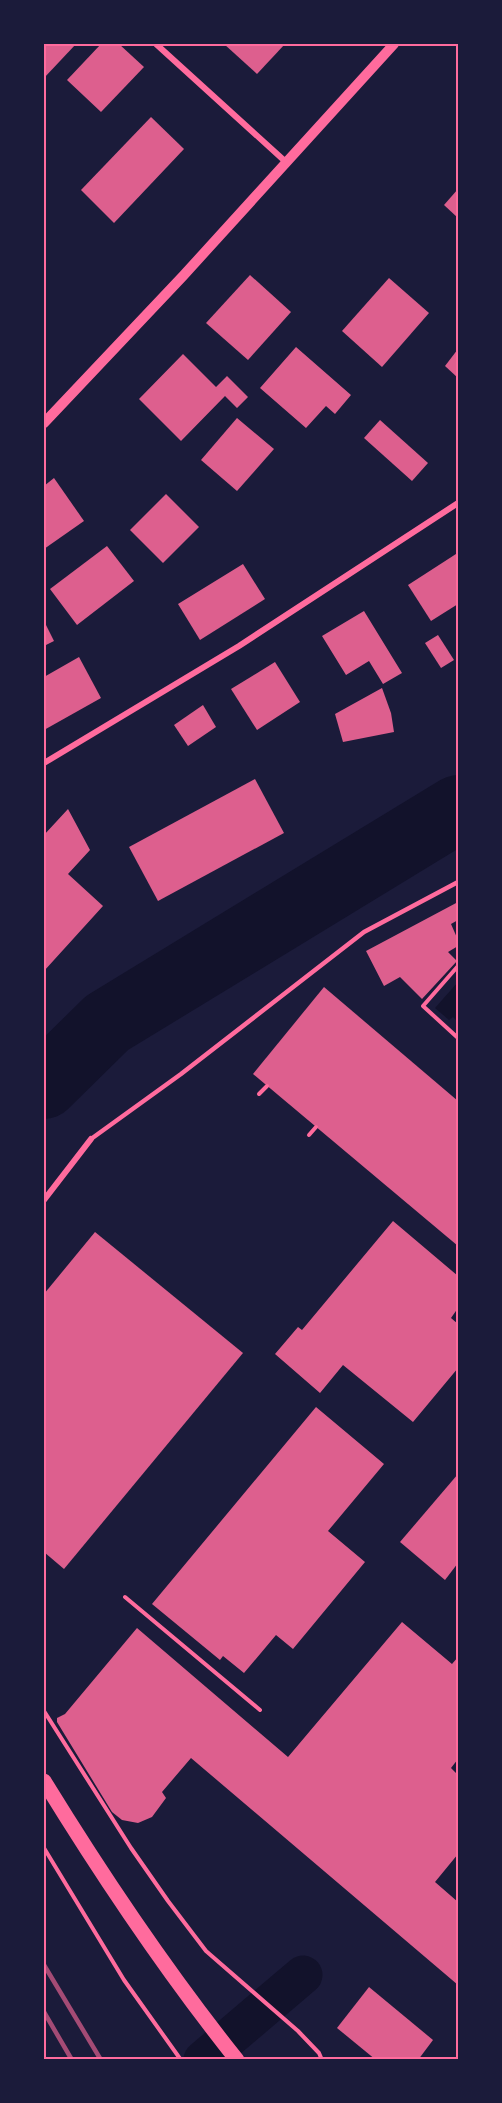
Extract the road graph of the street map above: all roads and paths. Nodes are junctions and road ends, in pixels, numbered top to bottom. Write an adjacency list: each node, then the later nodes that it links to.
1 (156, 44): 3 (street)
2 (394, 44): 3 (street)
3 (287, 163): 4 (street)
4 (44, 423)
5 (459, 503): 6 (street)
6 (44, 763)
7 (459, 882): 14 (lane)
8 (459, 966): 9 (path)
9 (459, 1038)
10 (267, 1086): 11 (path)
11 (259, 1094)
12 (316, 1127): 13 (path)
13 (309, 1135)
14 (91, 1139): 15 (street)
15 (44, 1200)
16 (125, 1597): 17 (path)
17 (260, 1710)
18 (44, 1711): 23 (path)
19 (44, 1781): 22 (main road)
20 (44, 1848): 21 (path)
21 (181, 2060)
22 (237, 2060)
23 (322, 2060)

